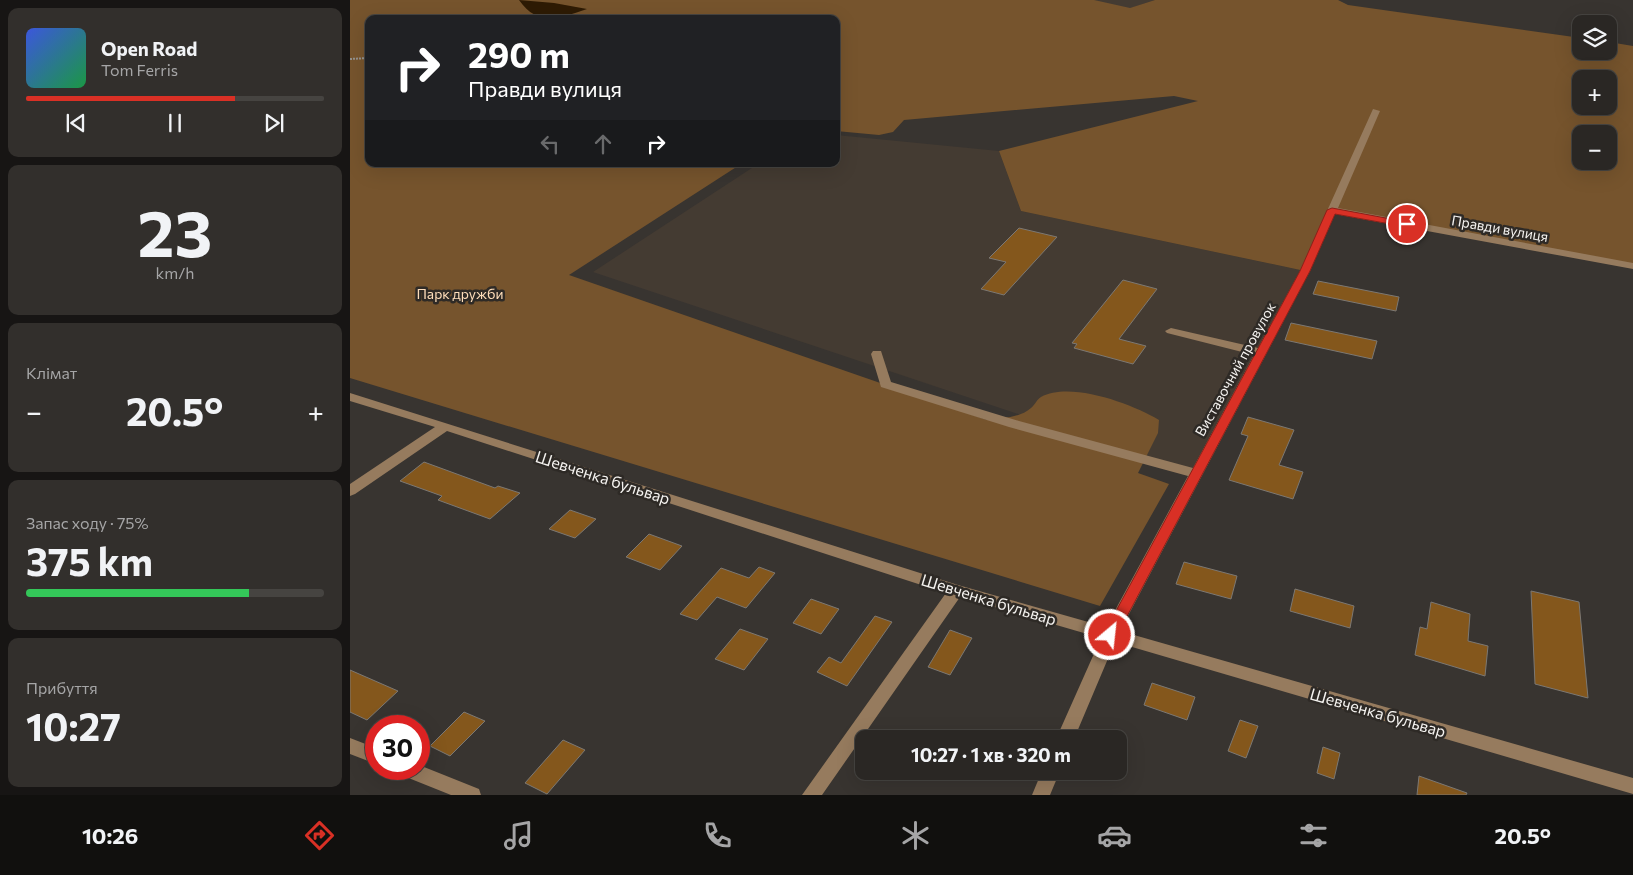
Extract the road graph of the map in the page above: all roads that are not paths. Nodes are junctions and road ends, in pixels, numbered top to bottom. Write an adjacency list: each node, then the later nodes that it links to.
1 (1376, 112): 2 (street, Виставочний провулок)
2 (1332, 210): 3 (street, Правди вулиця); 5 (street, Виставочний провулок)
3 (1633, 266)
4 (1171, 331): 5 (street)
5 (1262, 353): 9 (street, Виставочний провулок)
6 (877, 354): 9 (street)
7 (350, 397): 8 (street, Шевченка бульвар)
8 (445, 426): 10 (street); 11 (street, Шевченка бульвар)
9 (1195, 473): 12 (street, Виставочний провулок)
10 (350, 491)
11 (956, 590): 12 (street, Шевченка бульвар); 20 (street)
12 (1110, 635): 13 (street, Виставочний провулок); 18 (street, Шевченка бульвар)
13 (1069, 730)
14 (350, 746): 15 (street)
15 (365, 752)
16 (430, 778): 19 (street)
17 (1047, 780): 21 (street)
18 (1633, 786)
19 (472, 795)
20 (811, 795)
21 (1041, 795)

